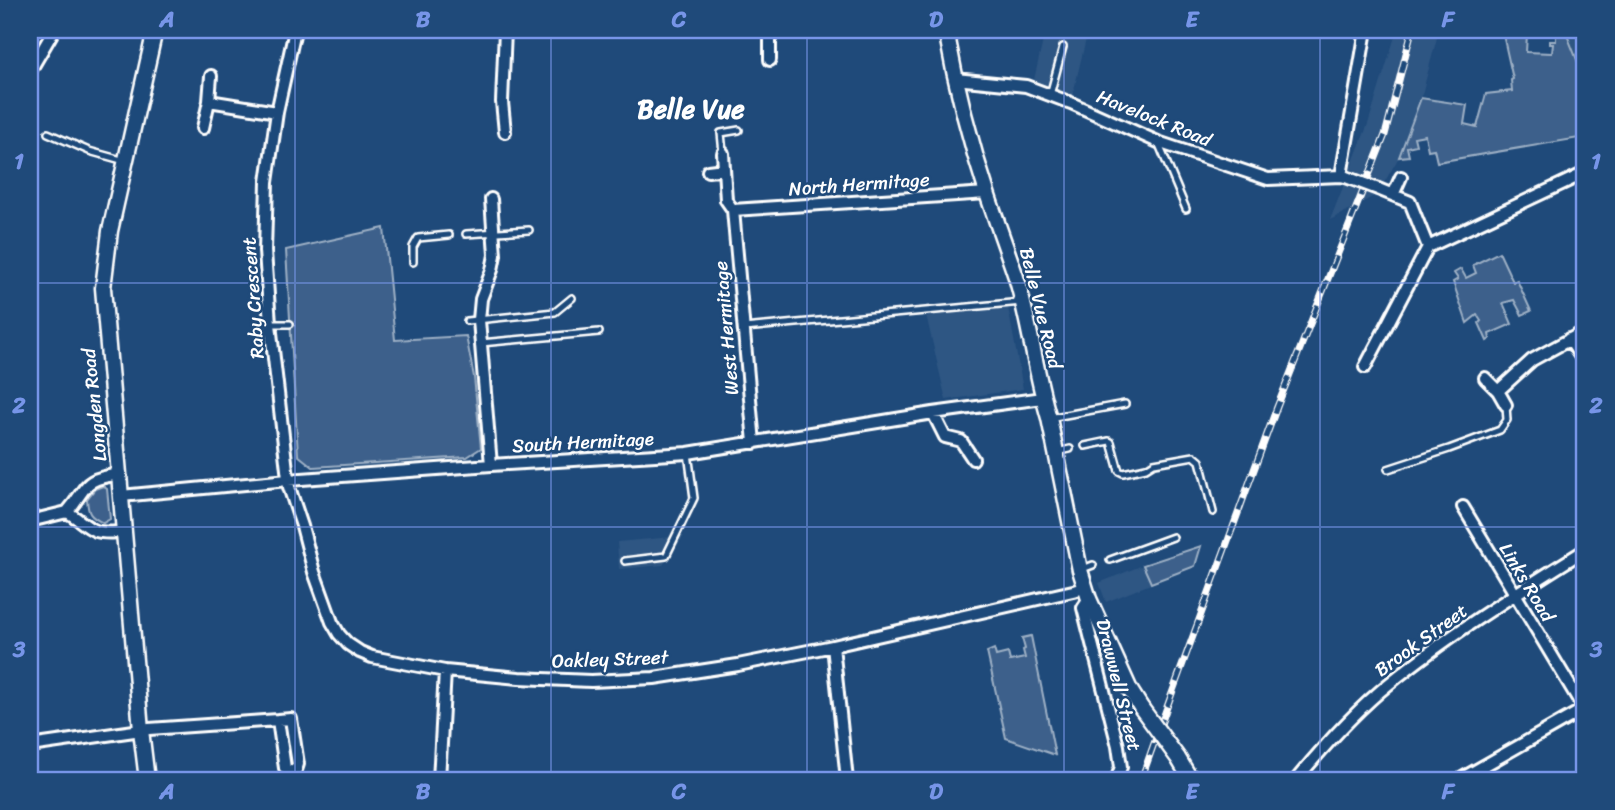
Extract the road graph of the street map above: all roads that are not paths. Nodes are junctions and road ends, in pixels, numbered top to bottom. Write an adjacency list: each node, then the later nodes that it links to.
1 (54, 30): 10 (street)
2 (155, 30): 22 (street, Longden Road)
3 (295, 30): 15 (street, Raby Crescent)
4 (505, 30): 18 (street)
5 (770, 30): 9 (street)
6 (946, 30): 12 (street, Belle Vue Road)
7 (1366, 30): 26 (street)
8 (1063, 47): 13 (lane)
9 (770, 60)
10 (30, 71)
11 (211, 76): 14 (street)
12 (955, 79): 13 (street, Havelock Road); 28 (street, Belle Vue Road)
13 (1050, 95): 20 (street, Havelock Road)
14 (209, 101): 15 (street); 16 (street)
15 (277, 112): 42 (street, Raby Crescent)
16 (203, 128)
17 (739, 130): 21 (lane)
18 (505, 132)
19 (48, 133): 22 (lane)
20 (1158, 142): 26 (street, Havelock Road); 31 (lane)
21 (723, 153): 23 (street, West Hermitage)
22 (125, 161): 64 (street, Longden Road)
23 (724, 169): 24 (street); 32 (street, West Hermitage)
24 (708, 171)
25 (1585, 173): 37 (street)
26 (1344, 176): 29 (street, bridge)
27 (1401, 177): 29 (street)
28 (987, 193): 32 (street, North Hermitage); 40 (street, Belle Vue Road)
29 (1393, 195): 37 (street)
30 (491, 199): 34 (street)
31 (1186, 209)
32 (733, 211): 44 (street, West Hermitage)
33 (528, 230): 34 (lane)
34 (494, 231): 35 (lane); 41 (street)
35 (467, 234)
36 (449, 235): 38 (lane)
37 (1428, 247): 50 (street)
38 (413, 262)
39 (572, 298): 41 (lane)
40 (1022, 302): 44 (lane); 53 (street, Belle Vue Road)
41 (473, 321): 48 (street)
42 (270, 324): 43 (lane); 65 (street, Raby Crescent)
43 (290, 324)
44 (744, 328): 58 (street, West Hermitage)
45 (1585, 331): 47 (street)
46 (599, 332): 48 (lane)
47 (1569, 338): 49 (street); 52 (street)
48 (481, 343): 62 (street)
49 (1585, 363)
50 (1365, 367)
51 (1485, 379): 52 (street)
52 (1498, 391): 55 (street)
53 (1043, 398): 56 (street, South Hermitage); 57 (street, Belle Vue Road)
54 (1125, 404): 57 (lane)
55 (1506, 405): 63 (lane)
56 (933, 413): 58 (street, South Hermitage); 61 (street)
57 (1049, 418): 76 (street, Belle Vue Road)
58 (754, 443): 60 (street, South Hermitage)
59 (1085, 446): 69 (lane)
60 (688, 453): 62 (street, South Hermitage); 75 (lane)
61 (973, 459)
62 (492, 465): 65 (street, South Hermitage)
63 (1388, 469)
64 (120, 474): 66 (street, Longden Road); 68 (street)
65 (288, 480): 66 (street, South Hermitage); 79 (street, Oakley Street)
66 (121, 496): 71 (street, Longden Road)
67 (1463, 508): 77 (street, Links Road)
68 (67, 512): 70 (street); 71 (street)
69 (1213, 512)
70 (30, 521)
71 (124, 532): 82 (street, Longden Road)
72 (1173, 537): 74 (lane)
73 (1585, 550): 77 (street, Brook Street)
74 (1110, 560)
75 (625, 561)
76 (1088, 593): 78 (street, Oakley Street); 87 (street, Drawwell Street); 88 (street, Belle Vue Road, bridge)
77 (1514, 594): 80 (street, Links Road); 89 (street, Brook Street)
78 (833, 646): 79 (street, Oakley Street); 86 (street)
79 (444, 671): 85 (street)
80 (1584, 709): 90 (street)
81 (278, 720): 82 (street)
82 (141, 730): 83 (street); 84 (street, Longden Road)
83 (30, 746)
84 (147, 780)
85 (439, 780)
86 (847, 780)
87 (1116, 780)
88 (1191, 780)
89 (1296, 780)
90 (1459, 780)

